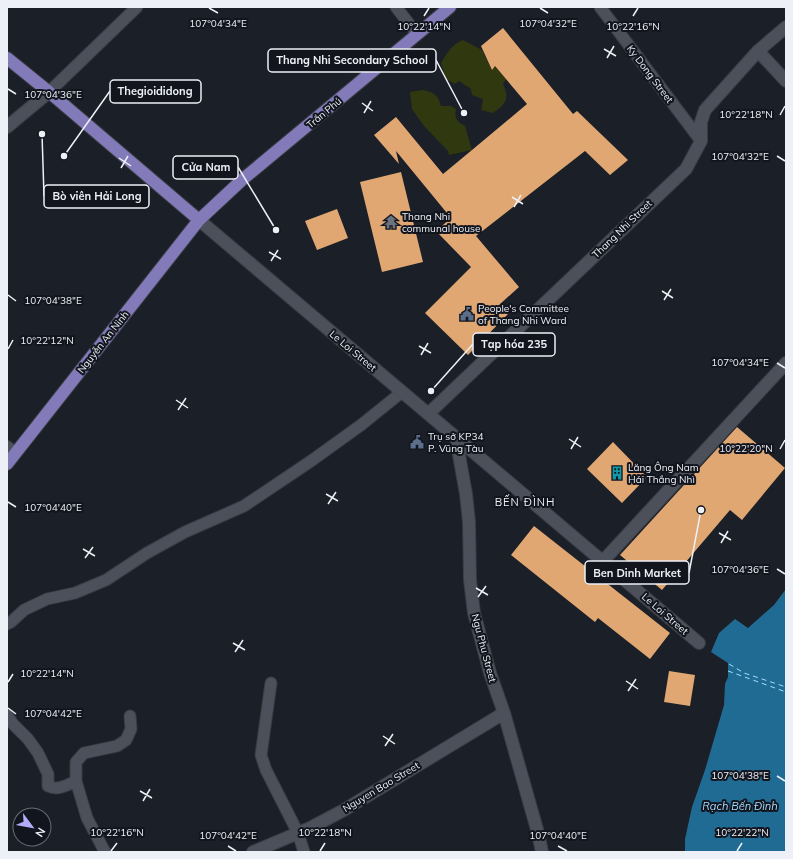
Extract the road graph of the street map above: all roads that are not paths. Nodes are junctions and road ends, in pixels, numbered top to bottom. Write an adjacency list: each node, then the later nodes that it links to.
1 (137, 7): 10 (lane)
2 (396, 7): 6 (lane)
3 (450, 7): 6 (main road, Trần Phú)
4 (600, 7): 12 (lane, Ky Dong Street)
5 (786, 27): 7 (street, Thang Nhi Street)
6 (417, 34): 13 (main road, Trần Phú)
7 (758, 52): 9 (street); 12 (street, Thang Nhi Street)
8 (7, 58): 10 (main road, Le Loi Street)
9 (786, 81)
10 (49, 92): 11 (street); 13 (main road, Le Loi Street)
11 (7, 127)
12 (701, 142): 16 (street, Thang Nhi Street)
13 (199, 220): 15 (street, Le Loi Street); 18 (main road, Nguyễn An Ninh)
14 (786, 363): 20 (street)
15 (402, 392): 16 (street, Le Loi Street); 21 (lane)
16 (428, 414): 17 (street, Le Loi Street)
17 (456, 438): 20 (street, Le Loi Street); 24 (street, Ngu Phu Street)
18 (11, 450): 19 (main road, Nguyễn An Ninh)
19 (7, 464)
20 (603, 561): 22 (street, Le Loi Street)
21 (7, 624)
22 (699, 644)
23 (271, 683): 28 (lane)
24 (504, 713): 28 (street, Nguyen Bao Street); 32 (street, Ngu Phu Street)
25 (7, 715): 27 (lane)
26 (130, 716): 27 (lane)
27 (76, 781): 29 (lane)
28 (298, 833): 30 (street, Nguyen Bao Street); 31 (lane)
29 (105, 852)
30 (253, 852)
31 (304, 852)
32 (542, 852)

